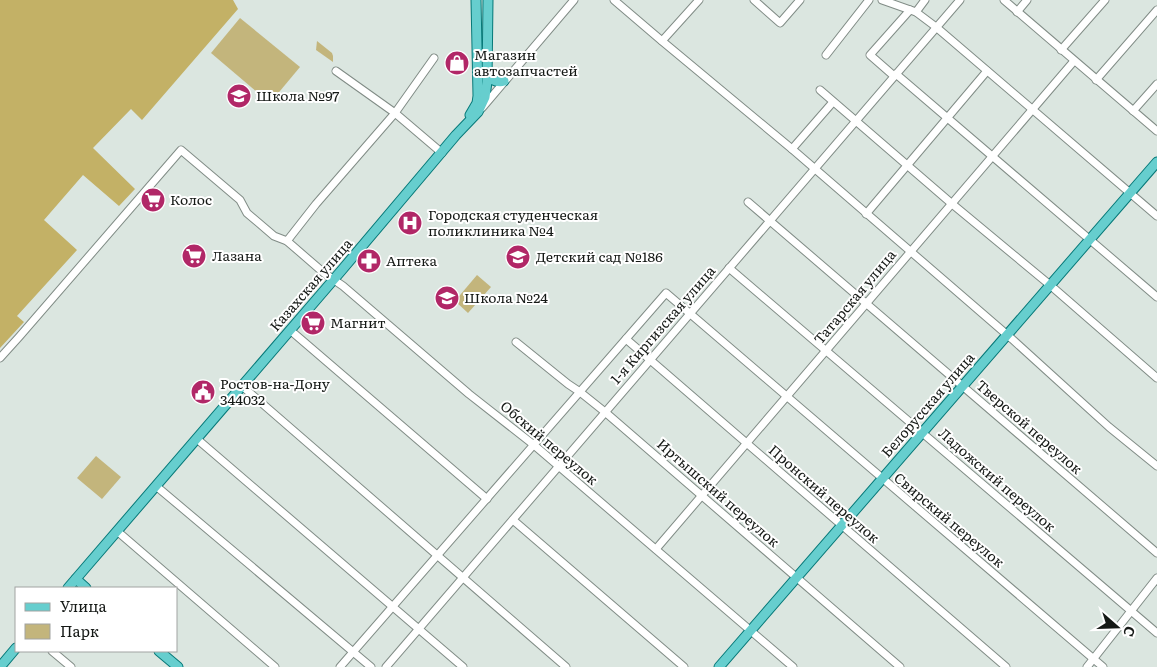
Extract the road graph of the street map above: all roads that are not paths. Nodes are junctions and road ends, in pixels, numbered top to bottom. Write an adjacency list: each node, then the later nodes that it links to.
1 (476, 0): 41 (main road)
2 (488, 0): 27 (main road)
3 (574, 0): 30 (street, Казахская улица)
4 (614, 0): 20 (street)
5 (699, 0): 20 (street)
6 (754, 0): 7 (street)
7 (800, 0)
8 (868, 0): 22 (street)
9 (882, 0): 15 (street)
10 (925, 0): 17 (street)
11 (960, 0): 19 (street, 1-я Киргизская улица)
12 (1004, 0): 18 (street)
13 (1028, 0): 18 (street)
14 (1105, 0): 21 (street)
15 (899, 3): 17 (street)
16 (1157, 10): 29 (street)
17 (913, 11): 19 (street); 28 (street)
18 (1017, 12): 21 (street)
19 (936, 27): 26 (street); 28 (street, 1-я Киргизская улица)
20 (662, 41): 42 (street)
21 (1061, 50): 24 (street)
22 (826, 55)
23 (434, 58): 37 (street)
24 (1074, 61): 29 (street); 34 (street, Татарская улица)
25 (336, 71): 37 (street)
26 (987, 71): 34 (street); 38 (street)
27 (487, 74): 30 (main road); 36 (main road)
28 (895, 75): 38 (street); 39 (street, 1-я Киргизская улица)
29 (1096, 80): 35 (street)
30 (504, 81): 36 (street, Казахская улица)
31 (1157, 84): 35 (street)
32 (820, 90): 33 (street)
33 (833, 102): 39 (street); 42 (street)
34 (1033, 109): 44 (street, Татарская улица); 48 (street)
35 (1133, 111): 40 (street)
36 (478, 112): 41 (main road, Казахская улица)
37 (395, 113): 43 (street); 54 (street)
38 (948, 118): 44 (street); 46 (street)
39 (856, 120): 46 (street); 47 (street, 1-я Киргизская улица)
40 (1157, 131)
41 (456, 135): 43 (main road, Казахская улица)
42 (792, 149): 47 (street)
43 (442, 154): 58 (main road, Казахская улица)
44 (992, 156): 50 (street, Татарская улица); 55 (street)
45 (1157, 162): 48 (main road, Белорусская улица)
46 (907, 165): 50 (street); 51 (street)
47 (814, 169): 51 (street); 53 (street, 1-я Киргизская улица)
48 (1130, 193): 52 (street); 55 (main road, Белорусская улица)
49 (748, 202): 53 (street, Тверской переулок)
50 (951, 204): 56 (street, Татарская улица); 59 (street)
51 (866, 214): 56 (street)
52 (1157, 216)
53 (770, 220): 57 (street, 1-я Киргизская улица); 61 (street, Тверской переулок)
54 (287, 240): 58 (street, Обский переулок); 68 (street, Обский переулок)
55 (1090, 240): 59 (main road, Белорусская улица); 60 (street)
56 (910, 252): 61 (street, Татарская улица); 64 (street)
57 (729, 268): 62 (street, 1-я Киргизская улица); 67 (street, Ладожский переулок)
58 (334, 280): 63 (main road, Казахская улица); 79 (street, Обский переулок)
59 (1050, 285): 64 (main road, Белорусская улица); 70 (street)
60 (1157, 297)
61 (866, 303): 67 (street, Татарская улица); 72 (street, Тверской переулок)
62 (690, 313): 65 (street, Свирский переулок); 69 (street, 1-я Киргизская улица); 74 (street, Свирский переулок)
63 (290, 330): 71 (main road, Казахская улица); 85 (street)
64 (1007, 335): 72 (main road, Белорусская улица); 81 (street)
65 (626, 339): 69 (street, Пронский переулок); 73 (street)
66 (516, 342): 73 (street, Иртышский переулок)
67 (826, 350): 74 (street, Татарская улица); 76 (street, Ладожский переулок)
68 (0, 358)
69 (650, 360): 75 (street, 1-я Киргизская улица); 78 (street, Пронский переулок)
70 (1157, 378)
71 (242, 386): 77 (main road, Казахская улица); 91 (street)
72 (962, 386): 76 (main road, Белорусская улица); 90 (street, Тверской переулок)
73 (580, 392): 75 (street, Иртышский переулок); 79 (street)
74 (787, 396): 78 (street, Татарская улица); 82 (street, Свирский переулок)
75 (605, 412): 80 (street, 1-я Киргизская улица); 84 (street, Иртышский переулок)
76 (922, 432): 82 (main road, Белорусская улица); 99 (street, Ладожский переулок)
77 (197, 439): 83 (main road, Казахская улица); 98 (street)
78 (747, 443): 84 (street, Татарская улица); 87 (street, Пронский переулок)
79 (534, 445): 80 (street, Обский переулок); 85 (street)
80 (559, 466): 86 (street, 1-я Киргизская улица); 89 (street, Обский переулок)
81 (1157, 466)
82 (882, 479): 87 (main road, Белорусская улица); 107 (street, Свирский переулок)
83 (156, 486): 88 (main road, Казахская улица); 106 (street)
84 (702, 495): 89 (street, Татарская улица); 92 (street, Иртышский переулок)
85 (487, 499): 91 (street)
86 (513, 520): 93 (street, 1-я Киргизская улица); 117 (street)
87 (842, 526): 92 (main road, Белорусская улица); 121 (street, Пронский переулок)
88 (117, 531): 95 (main road, Казахская улица); 111 (street)
89 (656, 549): 101 (street, Обский переулок)
90 (1157, 553)
91 (437, 556): 93 (street); 98 (street)
92 (797, 577): 101 (main road, Белорусская улица); 120 (street, Иртышский переулок)
93 (463, 578): 100 (street, 1-я Киргизская улица); 116 (street)
94 (1157, 578): 99 (street)
95 (76, 579): 96 (main road, Казахская улица); 97 (main road)
96 (69, 587)
97 (85, 587)
98 (393, 607): 100 (street); 106 (street)
99 (1131, 611): 102 (street, Ладожский переулок); 107 (street)
100 (418, 629): 114 (street, 1-я Киргизская улица); 115 (street)
101 (751, 630): 118 (main road, Белорусская улица); 119 (street, Обский переулок)
102 (1157, 633)
103 (15, 649): 108 (main road)
104 (53, 652): 109 (street)
105 (160, 652): 110 (main road)
106 (353, 652): 112 (street); 113 (street)
107 (1094, 659): 122 (street); 123 (street, Свирский переулок)
108 (0, 667)
109 (71, 667)
110 (178, 667)
111 (276, 667)
112 (340, 667)
113 (371, 667)
114 (386, 667)
115 (462, 667)
116 (566, 667)
117 (684, 667)
118 (720, 667)
119 (793, 667)
120 (900, 667)
121 (1006, 667)
122 (1088, 667)
123 (1103, 667)

